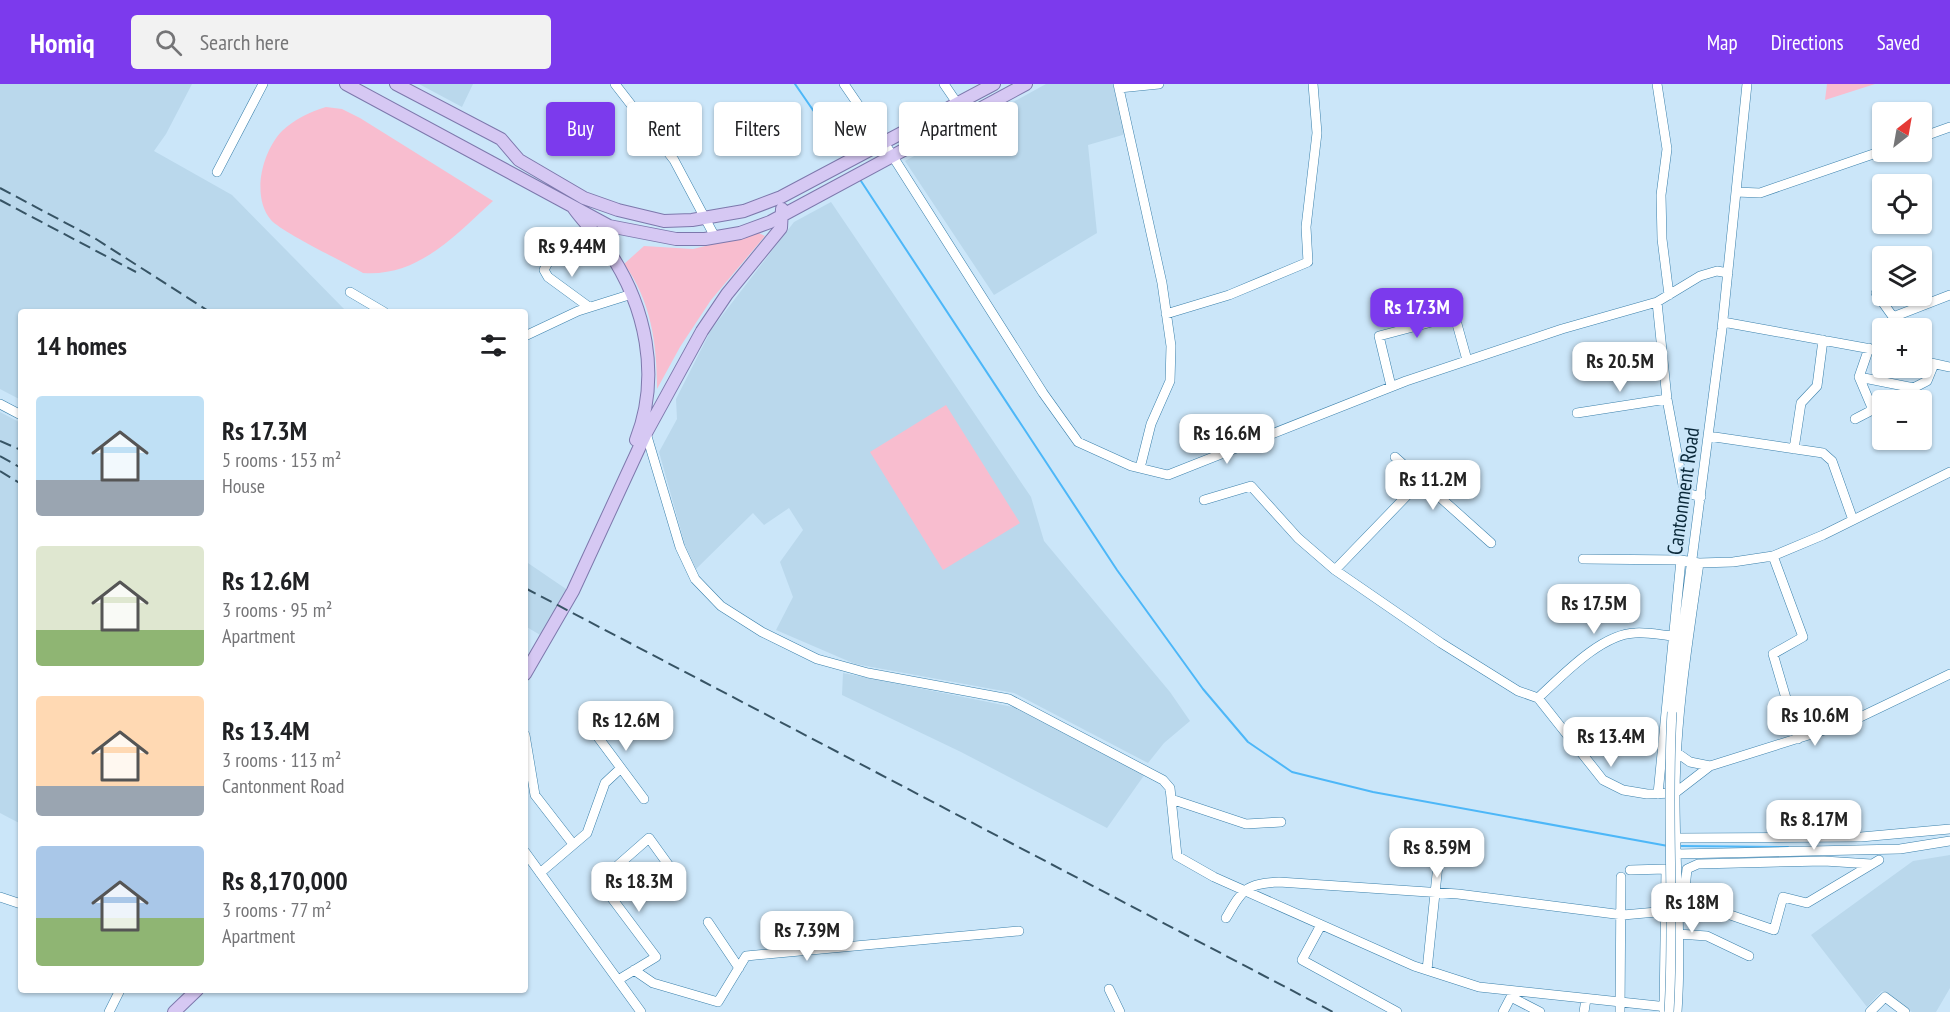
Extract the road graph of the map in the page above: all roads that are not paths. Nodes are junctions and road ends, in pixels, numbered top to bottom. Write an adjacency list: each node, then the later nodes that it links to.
1 (263, 84): 25 (street)
2 (346, 84): 24 (main road)
3 (396, 84): 20 (main road)
4 (615, 84): 30 (street)
5 (844, 84): 14 (street)
6 (944, 84): 15 (street)
7 (994, 84): 16 (main road)
8 (1026, 84): 23 (main road)
9 (1160, 84): 13 (street)
10 (1313, 84): 42 (street)
11 (1657, 84): 36 (street)
12 (1747, 84): 26 (street, Cantonment Road)
13 (1119, 86): 42 (street)
14 (857, 102)
15 (956, 102)
16 (959, 102)
17 (1950, 128): 18 (street)
18 (1932, 134)
19 (887, 147): 23 (street)
20 (512, 152): 24 (main road); 30 (main road)
21 (1872, 154): 26 (street)
22 (859, 156): 27 (main road)
23 (892, 156): 29 (main road); 68 (street)
24 (502, 167): 28 (main road)
25 (217, 172)
26 (1736, 192): 33 (street, Cantonment Road)
27 (781, 197): 29 (main road); 30 (main road)
28 (573, 207): 31 (main road); 35 (main road)
29 (782, 215): 31 (main road); 64 (main road)
30 (706, 219): 31 (street)
31 (715, 237)
32 (555, 249): 40 (street)
33 (1728, 273): 36 (street); 44 (street, Cantonment Road)
34 (350, 292): 41 (street)
35 (632, 294): 40 (street); 81 (main road)
36 (1669, 295): 38 (street)
37 (1950, 296): 43 (street)
38 (1657, 302): 49 (street); 57 (street)
39 (1885, 306): 43 (street)
40 (589, 307): 45 (street)
41 (379, 309)
42 (1166, 314): 68 (street)
43 (1893, 317)
44 (1723, 322): 46 (street); 65 (street, Cantonment Road)
45 (528, 335)
46 (1823, 340): 47 (street); 66 (street)
47 (1869, 348): 48 (street); 52 (street)
48 (1872, 349)
49 (1467, 360): 54 (street); 54 (street)
50 (1932, 363): 51 (street)
51 (1950, 367)
52 (1859, 377): 55 (street); 59 (street)
53 (1927, 378): 55 (street)
54 (1391, 386): 68 (street)
55 (1914, 388): 56 (street)
56 (1910, 390)
57 (1667, 399): 62 (street); 71 (street)
58 (0, 404): 61 (street)
59 (1872, 408)
60 (1872, 410): 63 (street)
61 (18, 413)
62 (1577, 413)
63 (1855, 419)
64 (646, 433): 82 (main road); 95 (street)
65 (1708, 436): 66 (street); 71 (street, Cantonment Road)
66 (1794, 449): 73 (street)
67 (1395, 457): 70 (street)
68 (1140, 468)
69 (1950, 472): 73 (street)
70 (1420, 482): 74 (street); 79 (street)
71 (1701, 497): 78 (street, Cantonment Road)
72 (1204, 500): 79 (street)
73 (1853, 520): 75 (street)
74 (1491, 543)
75 (1773, 556): 78 (street); 86 (street)
76 (1583, 559): 77 (street)
77 (1681, 560): 78 (street); 80 (street)
78 (1695, 563): 89 (street); 132 (street, Cantonment Road, bridge)
79 (1335, 570): 84 (street)
80 (1673, 636): 84 (street); 87 (street)
81 (528, 654)
82 (528, 669)
83 (1950, 674): 86 (street)
84 (1538, 698): 93 (street)
85 (586, 721): 91 (street)
86 (1798, 739): 90 (street)
87 (1663, 743): 89 (street); 93 (street)
88 (528, 753): 100 (street)
89 (1677, 753): 90 (street); 92 (street)
90 (1710, 766): 92 (street)
91 (621, 768): 94 (street); 100 (street)
92 (1675, 793): 93 (street); 98 (street)
93 (1658, 794)
94 (644, 799)
95 (1172, 799): 96 (street); 108 (street)
96 (1281, 822)
97 (1950, 829): 98 (street)
98 (1676, 838): 101 (street)
99 (1950, 841): 101 (street)
100 (573, 844): 105 (street)
101 (1677, 854): 111 (street)
102 (1439, 855): 109 (street)
103 (528, 856): 105 (street)
104 (1630, 870): 114 (street)
105 (540, 873): 125 (street)
106 (1621, 877): 115 (street)
107 (680, 881): 123 (street)
108 (1242, 890): 109 (street); 116 (street); 118 (street)
109 (1435, 892): 115 (street); 124 (street)
110 (0, 897): 112 (street)
111 (1681, 898): 111 (street); 113 (street)
112 (18, 903)
113 (1679, 910): 114 (street); 120 (street)
114 (1665, 911): 115 (street); 132 (street)
115 (1621, 914): 131 (street)
116 (1226, 918)
117 (708, 922): 122 (street)
118 (1321, 925): 124 (street); 137 (street)
119 (1019, 930): 122 (street)
120 (1678, 934): 121 (street); 132 (street)
121 (1749, 956)
122 (739, 968): 123 (street)
123 (634, 970): 125 (street)
124 (1428, 970): 129 (street)
125 (618, 980): 135 (street)
126 (1109, 989): 136 (street)
127 (118, 993): 133 (street)
128 (194, 993): 134 (main road)
129 (1512, 994): 130 (street); 138 (street); 139 (street)
130 (1586, 999): 131 (street); 140 (street)
131 (1621, 1008): 132 (street)
132 (1671, 1010)
133 (109, 1012)
134 (174, 1012)
135 (642, 1012)
136 (1120, 1012)
137 (1396, 1012)
138 (1503, 1012)
139 (1540, 1012)
140 (1584, 1012)
141 (1870, 1012): 142 (street)
142 (1905, 1012)

